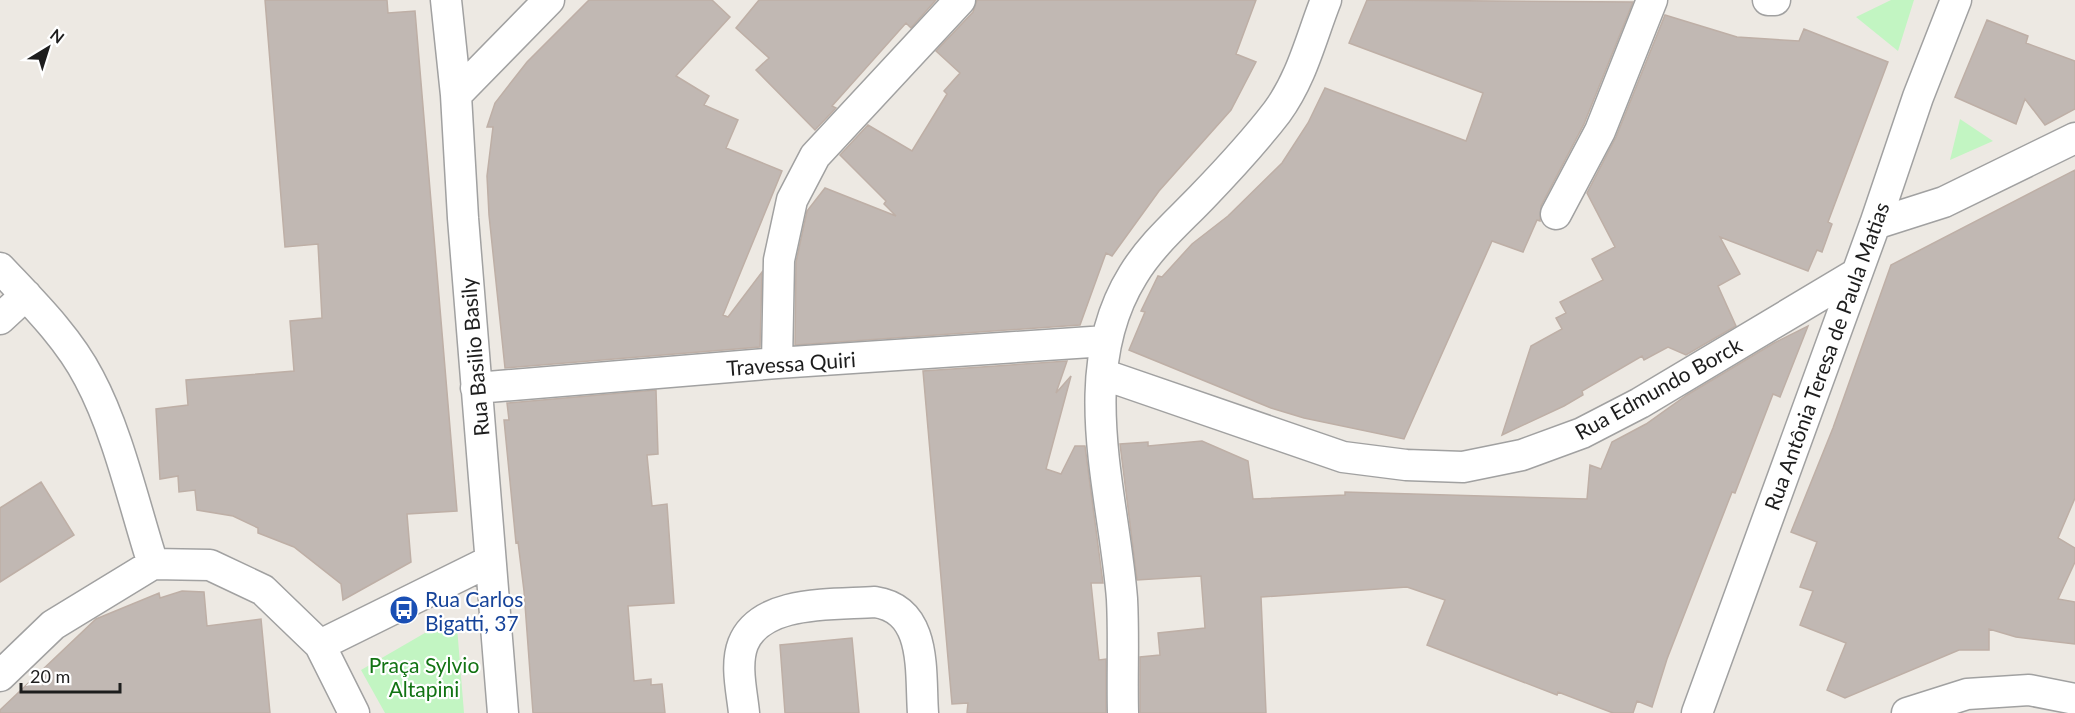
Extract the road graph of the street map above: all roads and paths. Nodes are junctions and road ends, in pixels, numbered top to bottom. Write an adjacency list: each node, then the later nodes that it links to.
1 (446, 0): 9 (street, Rua Basilio Basily)
2 (549, 0): 9 (street)
3 (960, 0): 18 (street)
4 (1652, 0): 11 (street)
5 (1768, 0): 6 (street)
6 (1775, 0)
7 (1956, 0): 12 (street, Rua Antônia Teresa de Paula Matias)
8 (1320, 5): 17 (street)
9 (456, 95): 20 (street, Rua Basilio Basily)
10 (2075, 138): 12 (street)
11 (1556, 214)
12 (1875, 224): 14 (street, Rua Antônia Teresa de Paula Matias)
13 (0, 268): 15 (street)
14 (1856, 274): 19 (street, Rua Edmundo Borck); 31 (street, Rua Antônia Teresa de Paula Matias)
15 (26, 295): 16 (street); 22 (street)
16 (0, 319)
17 (1106, 341): 18 (street, Travessa Quiri); 19 (street)
18 (777, 363): 20 (street, Travessa Quiri)
19 (1102, 374): 30 (street)
20 (476, 388): 21 (street, Rua Basilio Basily)
21 (490, 561): 23 (street); 27 (street, Rua Basilio Basily)
22 (153, 564): 23 (street); 24 (street)
23 (320, 645): 26 (street)
24 (0, 676)
25 (2075, 699): 32 (street)
26 (354, 713)
27 (503, 713)
28 (744, 713): 29 (street)
29 (923, 713)
30 (1123, 713)
31 (1697, 713)
32 (1907, 713)

